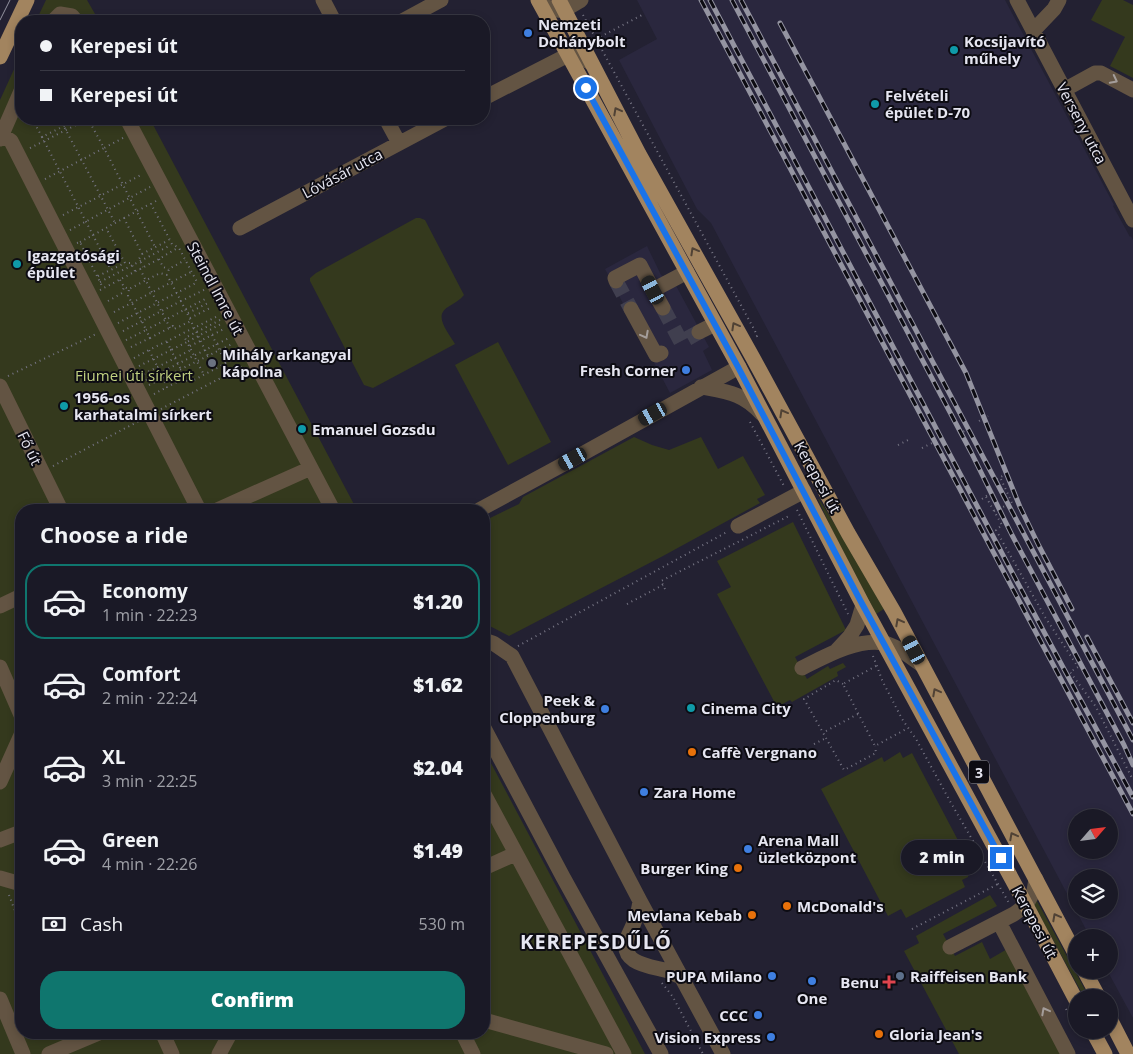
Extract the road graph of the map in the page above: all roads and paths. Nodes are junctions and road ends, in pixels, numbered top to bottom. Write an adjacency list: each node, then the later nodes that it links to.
1 (26, 0): 9 (main road)
2 (323, 0): 10 (street)
3 (442, 0): 11 (street)
4 (539, 0): 7 (street); 15 (main road, Kerepesi út / 3)
5 (1017, 0): 13 (street, Verseny utca)
6 (1059, 0): 13 (street)
7 (570, 3): 14 (path); 17 (main road, Kerepesi út / 3)
8 (644, 14): 14 (path)
9 (19, 15)
10 (331, 15)
11 (413, 15)
12 (15, 24): 16 (main road)
13 (1033, 31): 18 (street, Verseny utca)
14 (596, 39): 126 (path)
15 (568, 54): 17 (street); 20 (street); 77 (main road, Kerepesi út / 3)
16 (0, 57)
17 (591, 63): 203 (main road, Kerepesi út / 3, one-way to 17)
18 (1064, 90): 19 (street, one-way to 19); 52 (street, Verseny utca)
19 (1133, 90)
20 (490, 95)
21 (15, 105): 30 (street)
22 (36, 125): 31 (path)
23 (76, 125): 29 (path)
24 (91, 125): 35 (path)
25 (130, 125): 61 (street, Steindl Imre út)
26 (389, 125): 34 (street)
27 (433, 125): 34 (street, Lóvásár utca)
28 (64, 126): 29 (path); 31 (path)
29 (66, 130): 33 (path); 37 (path)
30 (1, 137): 116 (street)
31 (42, 137): 33 (path)
32 (123, 138): 35 (path)
33 (44, 141): 36 (path); 38 (path)
34 (399, 143): 56 (street, Lóvásár utca)
35 (104, 148): 37 (path); 42 (path)
36 (27, 150)
37 (82, 160): 38 (path); 43 (path)
38 (60, 171): 40 (path); 47 (path)
39 (142, 174): 42 (path)
40 (42, 180)
41 (146, 181): 44 (path)
42 (122, 184): 43 (path); 44 (path)
43 (100, 196): 47 (path); 48 (path)
44 (130, 198): 48 (path); 49 (path)
45 (157, 201): 46 (path)
46 (151, 204): 49 (path); 59 (path)
47 (79, 207): 50 (path); 53 (path)
48 (108, 210): 53 (path); 54 (path)
49 (137, 212): 51 (path); 63 (path)
50 (61, 216)
51 (124, 218): 54 (path); 64 (path)
52 (1133, 220)
53 (86, 221): 57 (path); 58 (path)
54 (115, 223): 55 (path)
55 (106, 228): 58 (path); 68 (path)
56 (240, 228)
57 (68, 230)
58 (93, 235): 60 (path); 74 (path)
59 (170, 240): 62 (path); 63 (path)
60 (80, 242)
61 (184, 243): 62 (path); 65 (path); 66 (path); 86 (street, Steindl Imre út)
62 (172, 244): 67 (path)
63 (155, 247): 64 (path)
64 (142, 254): 67 (path)
65 (159, 259): 70 (path); 71 (path)
66 (185, 260): 73 (path); 76 (path)
67 (140, 261): 69 (path); 70 (path)
68 (125, 263): 69 (path); 74 (path)
69 (132, 265): 75 (path); 84 (path)
70 (143, 267): 72 (path)
71 (163, 267): 73 (path); 78 (path)
72 (140, 269): 75 (path); 83 (path)
73 (169, 269): 79 (path)
74 (111, 270): 80 (path)
75 (135, 271): 82 (path)
76 (191, 272): 85 (path); 86 (path)
77 (687, 272): 90 (street); 115 (main road, Kerepesi út / 3)
78 (160, 273): 79 (path); 83 (path)
79 (167, 275): 85 (path)
80 (98, 276)
81 (615, 279): 90 (street)
82 (120, 280): 87 (path); 88 (path)
83 (146, 281): 89 (path); 92 (path)
84 (100, 282)
85 (171, 282): 92 (path); 93 (path)
86 (203, 283): 93 (path); 96 (path); 177 (street, Steindl Imre út)
87 (124, 287): 89 (path); 91 (path)
88 (103, 288)
89 (129, 289): 94 (path)
90 (653, 290): 102 (street)
91 (122, 293): 94 (path); 97 (path)
92 (152, 293): 99 (path); 100 (path)
93 (177, 293): 96 (path); 100 (path)
94 (128, 296): 99 (path)
95 (208, 297): 103 (path)
96 (181, 301): 103 (path); 105 (path)
97 (106, 302)
98 (210, 302): 108 (path)
99 (132, 303): 106 (path); 107 (path)
100 (157, 303): 105 (path); 107 (path)
101 (212, 307): 111 (path)
102 (663, 308)
103 (185, 309): 108 (path); 110 (path)
104 (631, 309): 144 (street, one-way to 144)
105 (162, 311): 110 (path); 113 (path)
106 (112, 313)
107 (137, 313): 113 (path); 116 (path)
108 (187, 314): 111 (path)
109 (217, 316): 118 (path)
110 (166, 319): 117 (path); 120 (path)
111 (190, 320): 117 (path); 118 (path)
112 (220, 320): 121 (path)
113 (142, 321): 116 (path); 120 (path)
114 (222, 324): 125 (path)
115 (715, 324): 122 (street); 155 (main road, Kerepesi út / 3)
116 (115, 328): 162 (path); 186 (street)
117 (170, 328): 127 (path)
118 (194, 328): 121 (path); 123 (path)
119 (224, 329): 124 (path)
120 (146, 330): 127 (path); 131 (path)
121 (196, 332): 125 (path); 128 (path)
122 (699, 332)
123 (183, 334): 128 (path); 132 (path)
124 (212, 335): 130 (path); 134 (path)
125 (198, 336): 130 (path); 133 (path)
126 (757, 336)
127 (150, 338): 137 (path)
128 (185, 338): 133 (path)
129 (229, 338): 134 (path)
130 (200, 340): 136 (path); 141 (path)
131 (124, 341)
132 (166, 342): 138 (path); 139 (path)
133 (187, 342): 136 (path); 139 (path)
134 (216, 344): 141 (path); 142 (path)
135 (232, 344): 142 (path)
136 (189, 346): 140 (path)
137 (128, 349)
138 (149, 350): 148 (path); 149 (path)
139 (171, 350): 147 (path); 149 (path)
140 (191, 350): 145 (path); 147 (path)
141 (205, 350): 145 (path); 146 (path)
142 (220, 350): 146 (path); 152 (path)
143 (235, 351): 152 (path)
144 (661, 353)
145 (194, 356): 150 (path); 151 (path)
146 (208, 356): 150 (path)
147 (175, 358): 151 (path); 153 (path)
148 (132, 359)
149 (154, 359): 153 (path); 154 (path)
150 (197, 362): 156 (path); 159 (path)
151 (178, 363): 156 (path); 157 (path)
152 (226, 364): 159 (path)
153 (158, 366): 157 (path); 158 (path)
154 (136, 367)
155 (738, 367): 166 (street); 169 (main road, Kerepesi út / 3)
156 (181, 370): 160 (path); 161 (path)
157 (160, 372): 160 (path); 163 (path)
158 (140, 375)
159 (204, 375): 161 (path)
160 (163, 378): 164 (path); 165 (path)
161 (185, 378): 165 (path)
162 (4, 380): 185 (street, Fő út)
163 (143, 381)
164 (146, 387)
165 (167, 387): 167 (path)
166 (701, 388): 169 (street); 189 (street)
167 (151, 395)
168 (988, 416): 170 (path)
169 (765, 417): 181 (main road, Kerepesi út / 3)
170 (979, 421)
171 (970, 428): 172 (path)
172 (959, 434)
173 (944, 437): 176 (path)
174 (910, 439): 175 (path)
175 (898, 445)
176 (922, 448)
177 (311, 468): 187 (street); 188 (street, Steindl Imre út)
178 (1004, 474): 179 (path)
179 (1000, 477): 180 (path); 190 (path)
180 (997, 479)
181 (804, 491): 192 (street); 197 (main road, Kerepesi út / 3)
182 (989, 494): 183 (path)
183 (986, 497): 184 (path); 190 (path)
184 (982, 499)
185 (57, 504)
186 (196, 504)
187 (230, 504)
188 (330, 504)
189 (490, 504)
190 (994, 511): 217 (path)
191 (789, 516): 193 (path)
192 (738, 526): 202 (path)
193 (663, 585): 194 (path); 196 (path)
194 (665, 589)
195 (15, 599): 198 (street)
196 (627, 604)
197 (863, 605): 200 (main road, Kerepesi út / 3); 201 (street)
198 (0, 606)
199 (490, 641): 202 (street)
200 (884, 643): 201 (street); 203 (street); 229 (main road, Kerepesi út / 3)
201 (836, 651): 206 (street)
202 (507, 652): 228 (street)
203 (922, 665): 225 (main road, Kerepesi út / 3, one-way to 203)
204 (0, 666): 208 (street)
205 (877, 666): 207 (path)
206 (802, 668)
207 (842, 684): 209 (path); 212 (path)
208 (15, 701)
209 (858, 714): 211 (path); 215 (path)
210 (908, 728): 215 (path)
211 (826, 731)
212 (826, 738): 214 (path); 215 (path)
213 (490, 739): 258 (street)
214 (814, 744)
215 (875, 746)
216 (15, 748): 218 (street)
217 (1133, 780)
218 (0, 782)
219 (490, 806): 222 (street)
220 (15, 834): 221 (street)
221 (0, 840)
222 (515, 854): 223 (street); 257 (street)
223 (490, 865)
224 (1, 878): 226 (street); 230 (path)
225 (1036, 879): 229 (street); 235 (main road, Kerepesi út / 3, one-way to 225)
226 (15, 882)
227 (998, 884): 234 (path)
228 (640, 902): 232 (street); 233 (street)
229 (1026, 905): 231 (street); 240 (main road, Kerepesi út / 3)
230 (15, 912)
231 (999, 922): 237 (street); 261 (street, one-way to 231)
232 (632, 927): 233 (street); 238 (street)
233 (654, 927): 236 (street)
234 (912, 928)
235 (1068, 940)
236 (665, 947): 238 (street); 239 (street)
237 (950, 947)
238 (652, 968): 239 (street); 259 (path)
239 (682, 977): 260 (street)
240 (1070, 989)
241 (0, 999): 243 (street)
242 (490, 1022): 256 (street)
243 (15, 1035)
244 (1118, 1035): 263 (main road)
245 (17, 1039): 251 (street)
246 (85, 1039): 252 (street)
247 (165, 1039): 253 (street)
248 (227, 1039): 254 (street)
249 (466, 1039): 255 (street)
250 (1097, 1039): 262 (main road)
251 (23, 1054)
252 (50, 1054)
253 (172, 1054)
254 (219, 1054)
255 (473, 1054)
256 (606, 1054)
257 (624, 1054)
258 (661, 1054)
259 (704, 1054)
260 (722, 1054)
261 (1068, 1054)
262 (1105, 1054)
263 (1128, 1054)

